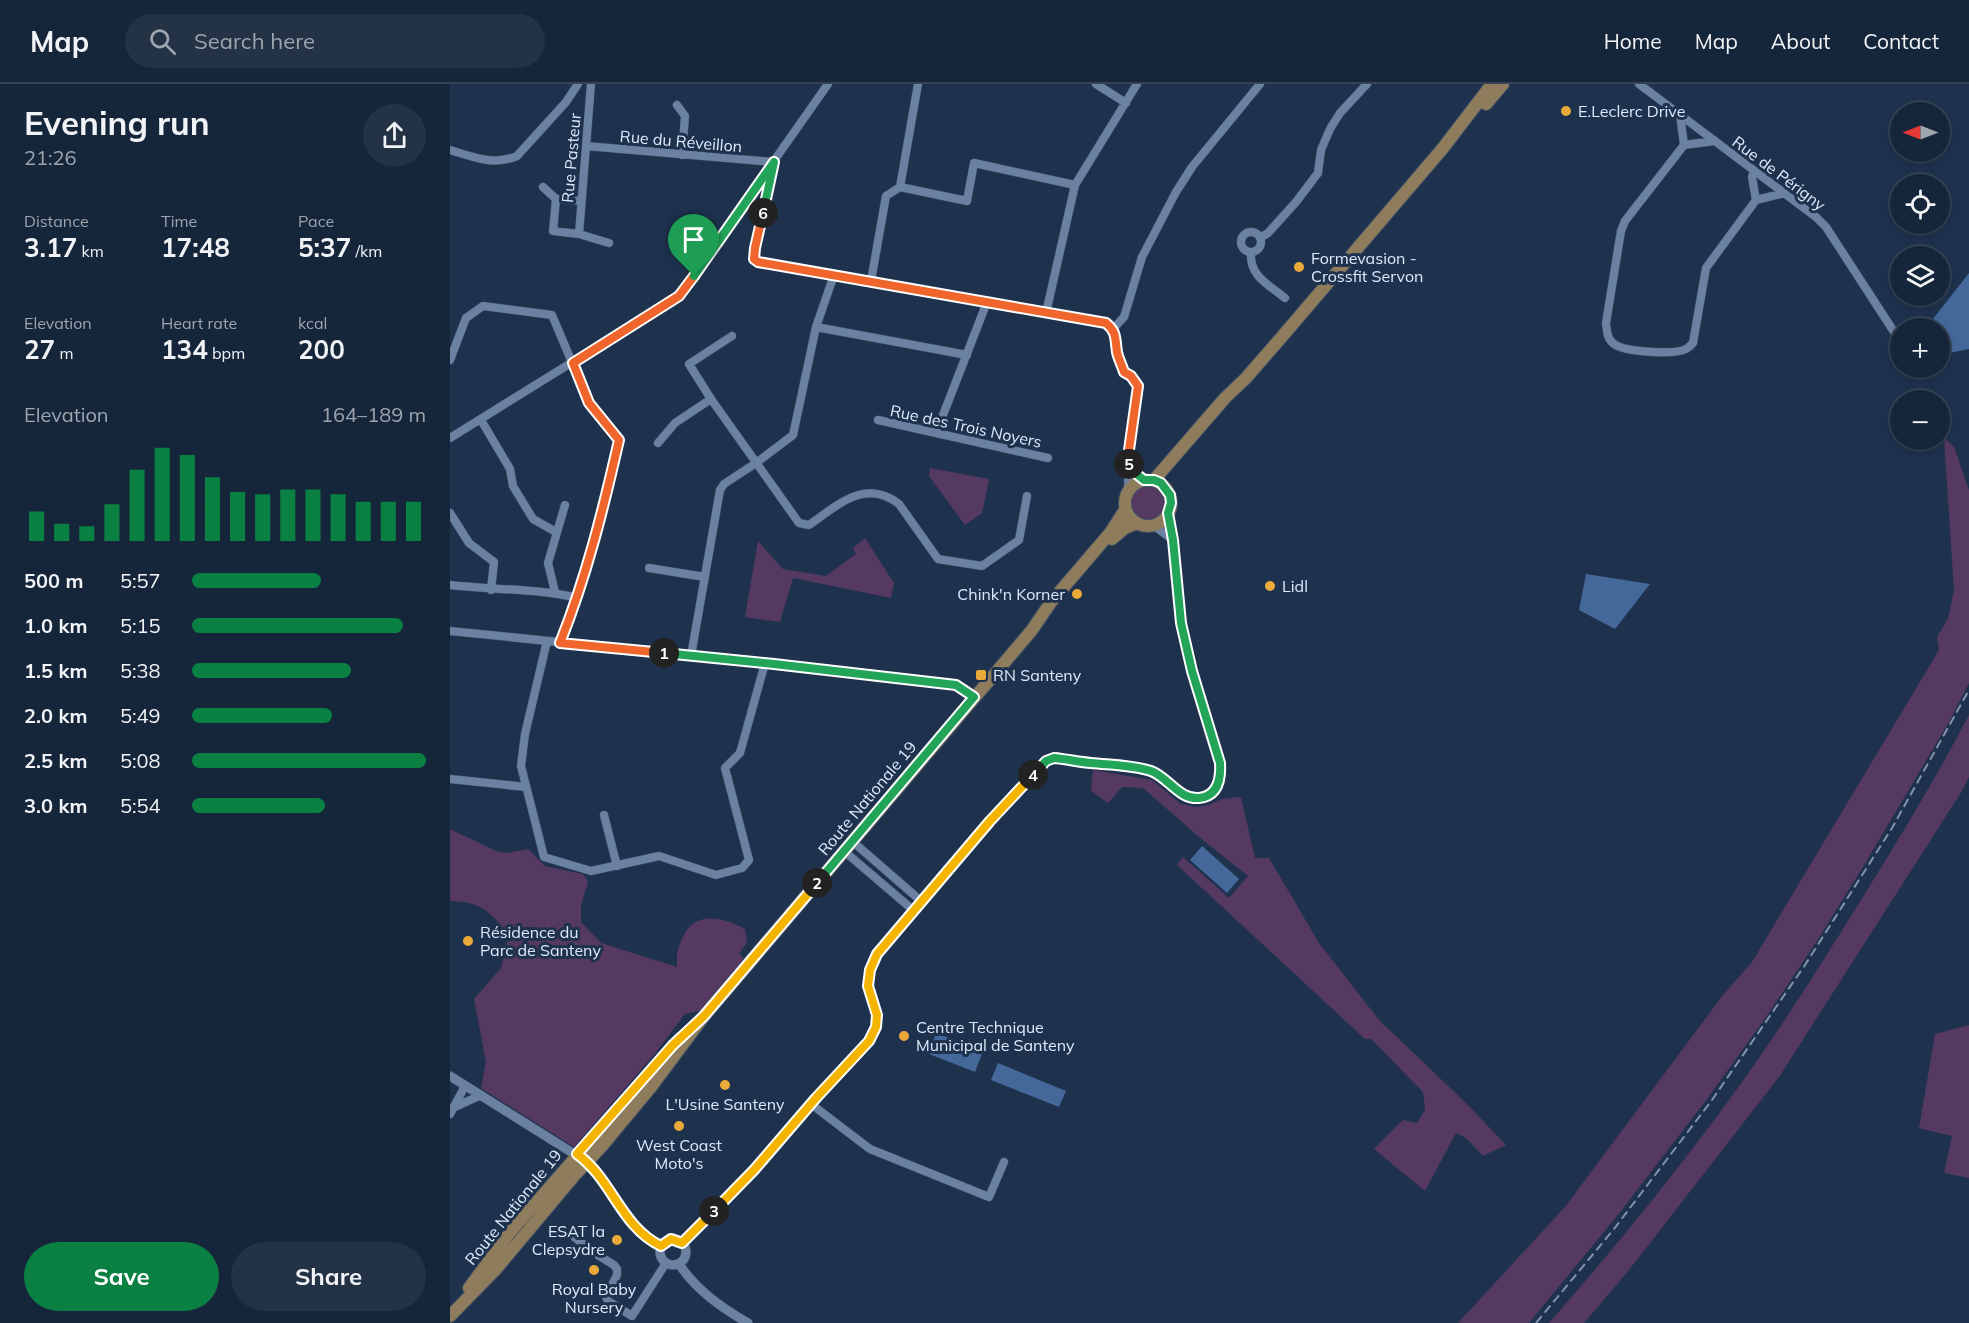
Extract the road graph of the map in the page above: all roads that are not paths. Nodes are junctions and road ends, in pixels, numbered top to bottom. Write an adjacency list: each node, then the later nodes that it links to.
1 (578, 84): 19 (street)
2 (591, 84): 17 (street, Rue Pasteur)
3 (828, 84): 21 (street)
4 (918, 84): 25 (street)
5 (1096, 84): 12 (street)
6 (1137, 84): 12 (street)
7 (1260, 84): 41 (street)
8 (1367, 84): 31 (street)
9 (1492, 84): 18 (main road)
10 (1503, 84): 18 (main road)
11 (1639, 84): 14 (street, Rue de Périgny)
12 (1126, 103): 23 (street)
13 (677, 105): 20 (street)
14 (1680, 114): 15 (street, Rue de Périgny); 16 (street)
15 (1715, 141): 16 (street); 22 (street, Rue de Périgny)
16 (1684, 145): 28 (street)
17 (586, 146): 20 (street, Rue du Réveillon); 29 (street, Rue Pasteur)
18 (1443, 148): 46 (main road)
19 (450, 150)
20 (682, 155): 21 (street, Rue du Réveillon)
21 (774, 162): 34 (street); 45 (street)
22 (1754, 171): 26 (street, Rue de Périgny); 28 (street)
23 (1075, 185): 25 (street); 38 (street)
24 (543, 187): 27 (street)
25 (900, 187): 35 (street)
26 (1785, 193): 28 (street); 39 (street, Rue de Périgny)
27 (556, 199): 29 (street); 30 (street)
28 (1756, 200)
29 (581, 201): 30 (street, Rue Pasteur)
30 (579, 234): 32 (street)
31 (1260, 238): 33 (street); 33 (street)
32 (609, 243)
33 (1251, 252): 36 (street)
34 (834, 275): 35 (street); 40 (street)
35 (871, 281): 37 (street)
36 (1285, 298)
37 (987, 302): 38 (street); 43 (street)
38 (1046, 313): 41 (street)
39 (1890, 326)
40 (816, 327): 43 (street); 54 (street)
41 (1113, 329): 55 (street)
42 (732, 336): 47 (street)
43 (966, 355): 50 (street)
44 (450, 360): 45 (street)
45 (573, 363): 48 (street); 73 (street)
46 (1246, 378): 56 (main road); 57 (main road)
47 (711, 399): 52 (street); 54 (street)
48 (481, 420): 51 (street); 66 (street)
49 (878, 420): 50 (street, Rue des Trois Noyers)
50 (936, 433): 53 (street, Rue des Trois Noyers)
51 (450, 438)
52 (658, 443)
53 (1048, 458)
54 (756, 463): 59 (street); 69 (street)
55 (1128, 463): 56 (street); 58 (street)
56 (1149, 480): 57 (main road); 58 (main road)
57 (1166, 488): 63 (main road)
58 (1128, 490): 61 (main road)
59 (1027, 496)
60 (565, 505): 66 (street)
61 (1125, 510): 64 (main road); 74 (main road, Route Nationale 19)
62 (450, 513): 71 (street)
63 (1168, 513): 65 (main road); 67 (street)
64 (1137, 523): 65 (main road); 74 (main road, Route Nationale 19)
65 (1153, 525): 67 (street)
66 (556, 532): 72 (street)
67 (1173, 540): 87 (street)
68 (649, 568): 69 (street)
69 (705, 577): 78 (street)
70 (450, 585): 71 (street)
71 (491, 590): 72 (street)
72 (555, 592): 73 (street)
73 (578, 598): 77 (street)
74 (1032, 630): 80 (main road, Route Nationale 19)
75 (450, 631): 76 (street)
76 (547, 641): 77 (street); 82 (street)
77 (560, 643): 78 (street)
78 (691, 656): 79 (street)
79 (765, 663): 80 (street); 86 (street)
80 (974, 697): 84 (main road, Route Nationale 19)
81 (450, 779): 82 (street)
82 (526, 786): 86 (street)
83 (604, 814): 86 (street)
84 (852, 841): 85 (main road, Route Nationale 19); 87 (street)
85 (844, 851): 88 (street); 94 (main road, Route Nationale 19)
86 (616, 866)
87 (921, 901): 88 (street)
88 (913, 910): 92 (street)
89 (450, 1076): 90 (street)
90 (465, 1086): 91 (street); 93 (street)
91 (481, 1095): 93 (street); 94 (street)
92 (811, 1104): 95 (street); 97 (street)
93 (452, 1111)
94 (582, 1158): 98 (street); 101 (main road, Route Nationale 19)
95 (1004, 1162)
96 (568, 1232): 99 (street)
97 (682, 1243): 98 (street); 100 (street)
98 (661, 1246): 99 (street)
99 (666, 1263): 100 (street)
100 (679, 1264): 102 (street)
101 (450, 1316)
102 (748, 1323)

